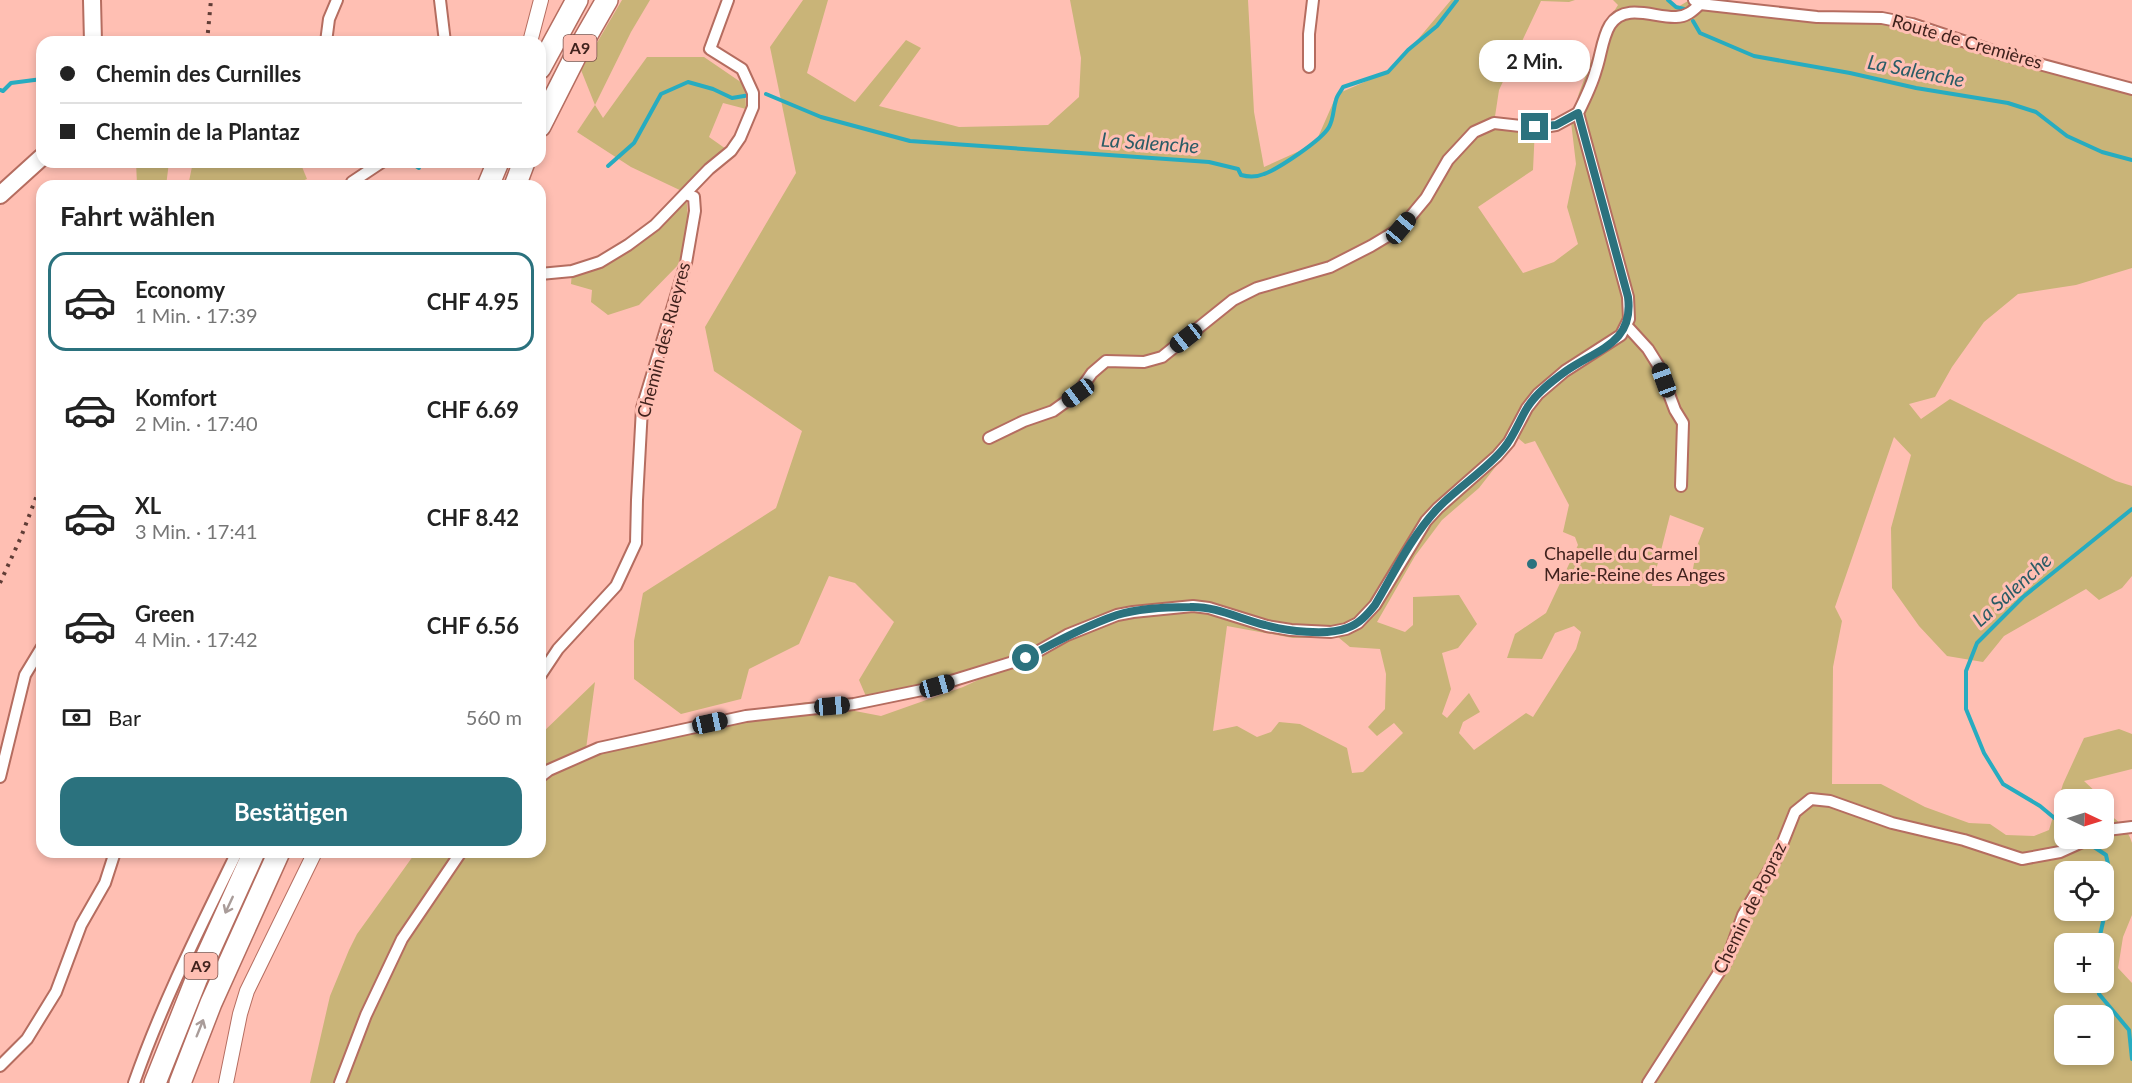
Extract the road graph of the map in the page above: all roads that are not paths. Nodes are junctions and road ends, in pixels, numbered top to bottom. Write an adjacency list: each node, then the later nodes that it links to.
1 (92, 0): 10 (main road)
2 (338, 0): 11 (street)
3 (440, 0): 12 (street)
4 (541, 0): 13 (street)
5 (577, 0): 14 (highway, A9)
6 (607, 0): 18 (highway, A9)
7 (728, 0): 22 (street)
8 (1313, 0): 15 (street)
9 (1697, 2): 16 (street, Route de Cremières); 17 (street)
10 (93, 36)
11 (327, 36)
12 (444, 36)
13 (532, 36)
14 (546, 57)
15 (1309, 67)
16 (2132, 88)
17 (1578, 113): 25 (street); 26 (street)
18 (546, 114)
19 (36, 163): 23 (main road)
20 (373, 168): 21 (street)
21 (355, 180)
22 (686, 194): 24 (street); 29 (street, Chemin des Rueyres)
23 (1, 196)
24 (546, 273)
25 (1627, 326): 27 (street); 30 (street)
26 (989, 438)
27 (1681, 486)
28 (36, 657): 31 (street)
29 (546, 667)
30 (546, 772)
31 (0, 777)
32 (2132, 827): 33 (street)
33 (2114, 829)
34 (2067, 849): 47 (street, Chemin de Popraz)
35 (113, 858): 41 (street)
36 (234, 858): 42 (street)
37 (251, 858): 43 (highway, A9, one-way to 43)
38 (276, 858): 44 (highway, A9, one-way to 38)
39 (312, 858): 45 (street)
40 (457, 858): 46 (street)
41 (0, 1066)
42 (134, 1083)
43 (155, 1083)
44 (180, 1083)
45 (226, 1083)
46 (340, 1083)
47 (1648, 1083)

